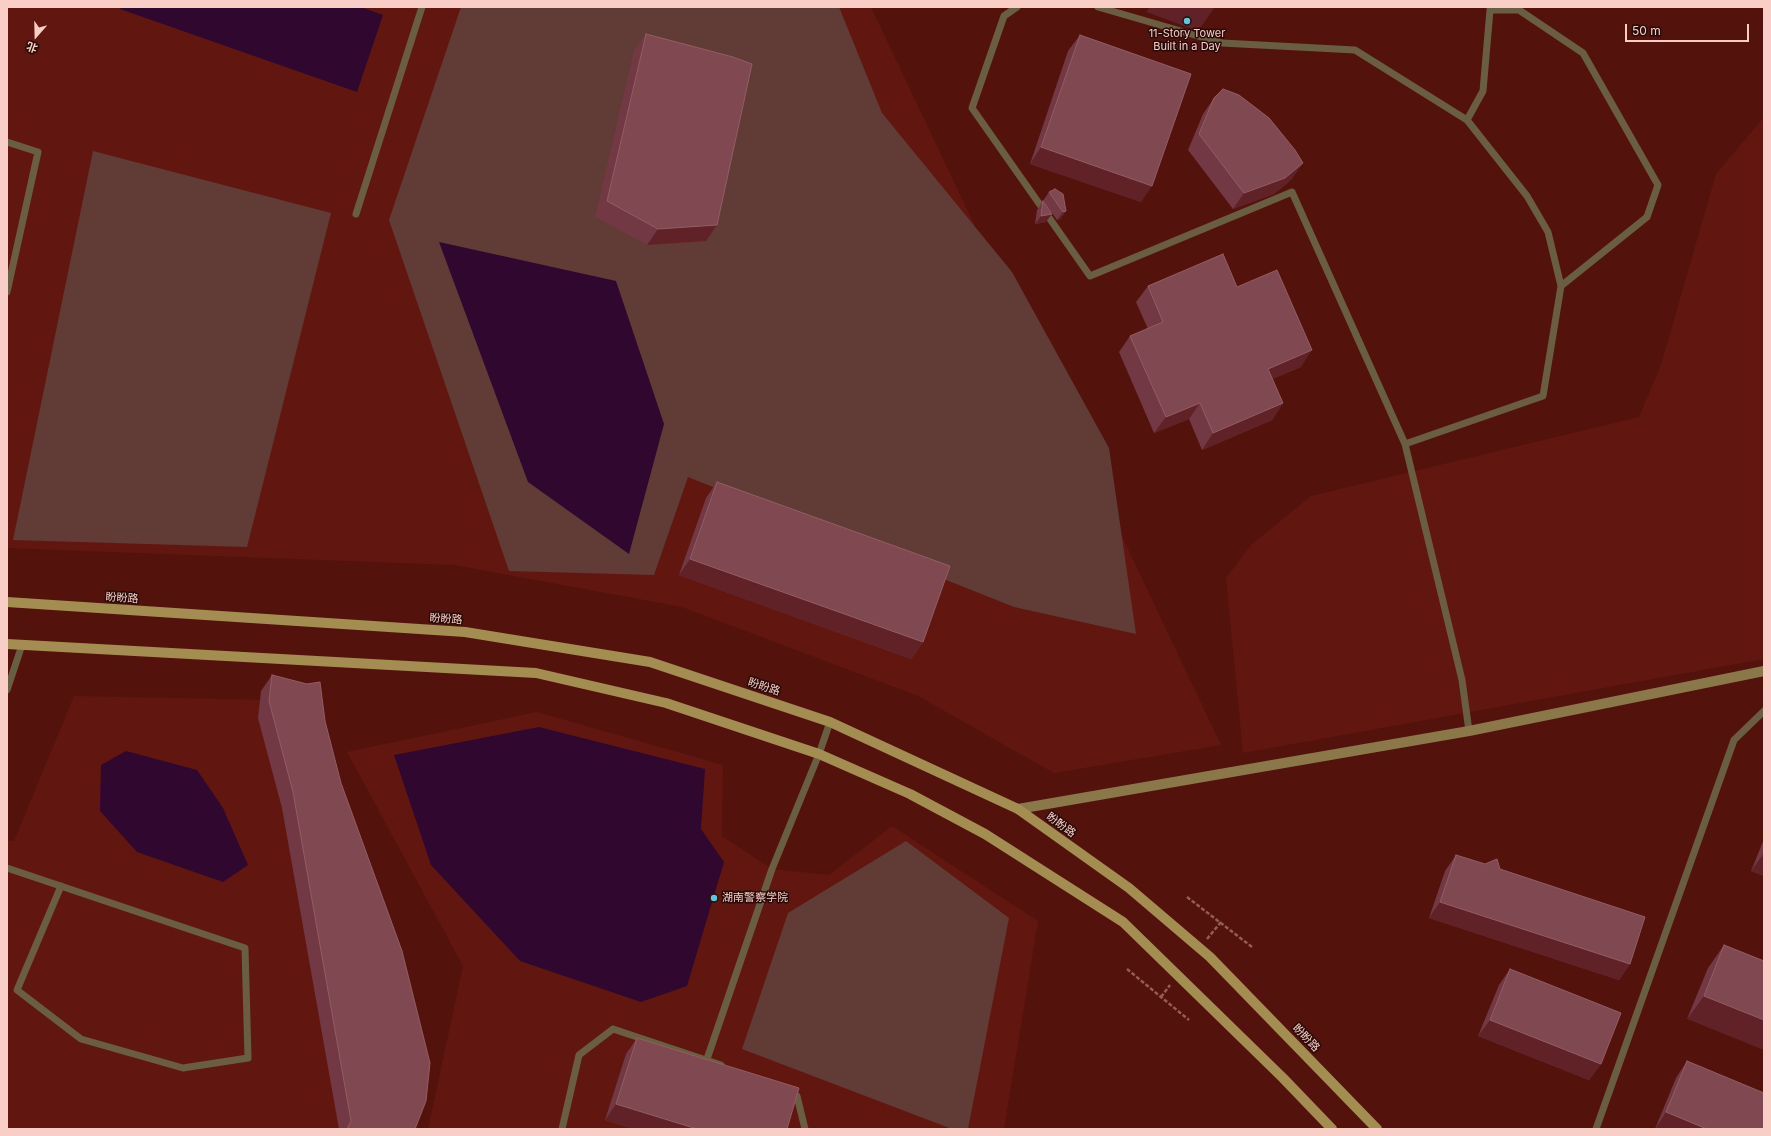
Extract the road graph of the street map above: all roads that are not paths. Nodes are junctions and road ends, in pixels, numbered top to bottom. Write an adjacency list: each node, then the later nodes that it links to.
1 (422, 7): 6 (lane)
2 (1017, 7): 9 (lane)
3 (1098, 7): 4 (lane)
4 (1467, 120): 7 (lane); 7 (lane)
5 (7, 142): 8 (lane)
6 (356, 214)
7 (1561, 286): 9 (lane)
8 (7, 292)
9 (1405, 444): 17 (lane)
10 (7, 602): 16 (main road, 盼盼路)
11 (7, 644): 12 (main road)
12 (22, 645): 14 (lane); 18 (main road)
13 (1764, 671): 17 (main road)
14 (7, 690)
15 (1764, 711): 29 (lane)
16 (830, 722): 18 (lane); 19 (main road, 盼盼路)
17 (1469, 731): 19 (main road)
18 (819, 754): 22 (lane); 27 (main road)
19 (1018, 809): 28 (main road, 盼盼路)
20 (7, 868): 21 (lane)
21 (61, 886): 21 (lane)
22 (707, 1059): 23 (lane); 25 (lane)
23 (728, 1067)
24 (783, 1090): 26 (lane)
25 (562, 1129)
26 (806, 1129)
27 (1332, 1129)
28 (1377, 1129)
29 (1596, 1129)

